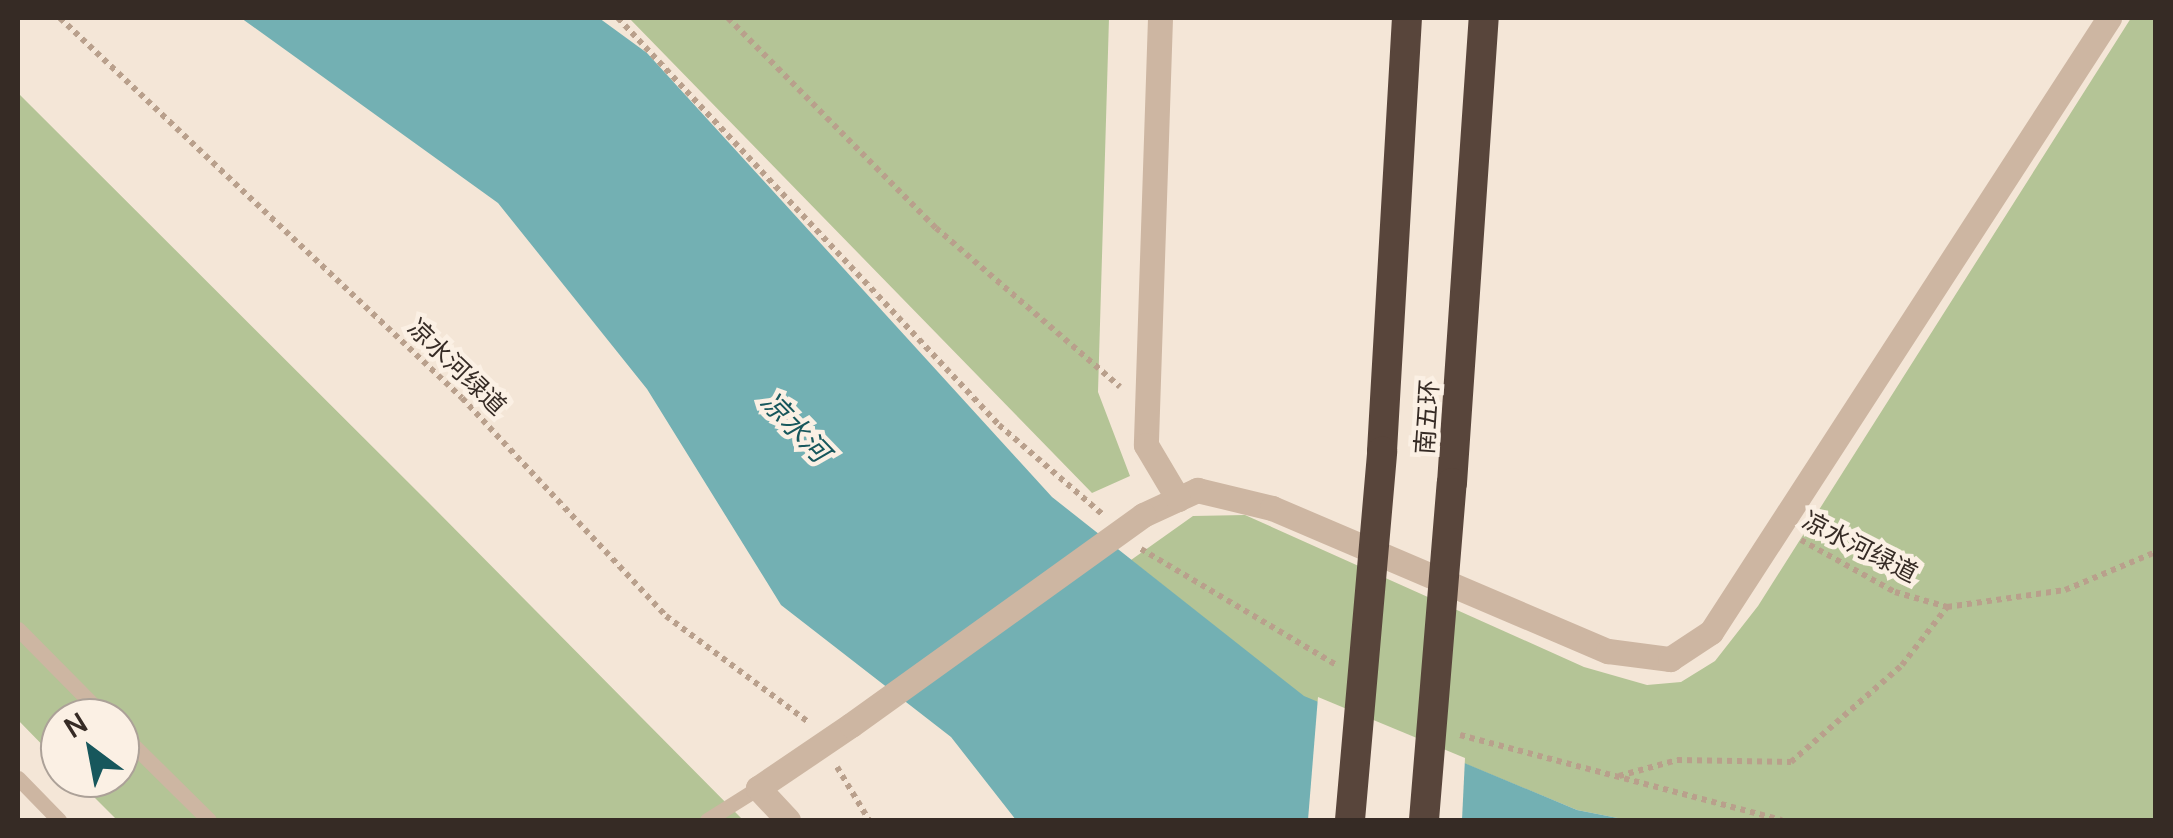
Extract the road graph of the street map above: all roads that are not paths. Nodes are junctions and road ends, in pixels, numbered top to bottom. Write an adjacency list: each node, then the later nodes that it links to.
1 (1160, 18): 5 (street)
2 (1407, 18): 15 (highway, 南五环, bridge)
3 (1484, 18): 16 (highway, 南五环, bridge)
4 (2109, 18): 5 (street)
5 (1178, 499): 10 (street, bridge)
6 (18, 629): 7 (lane)
7 (86, 698)
8 (140, 752): 12 (lane)
9 (18, 778): 11 (lane)
10 (758, 788): 13 (lane); 14 (street)
11 (60, 820)
12 (209, 820)
13 (707, 820)
14 (788, 820)
15 (1350, 820)
16 (1424, 820)

